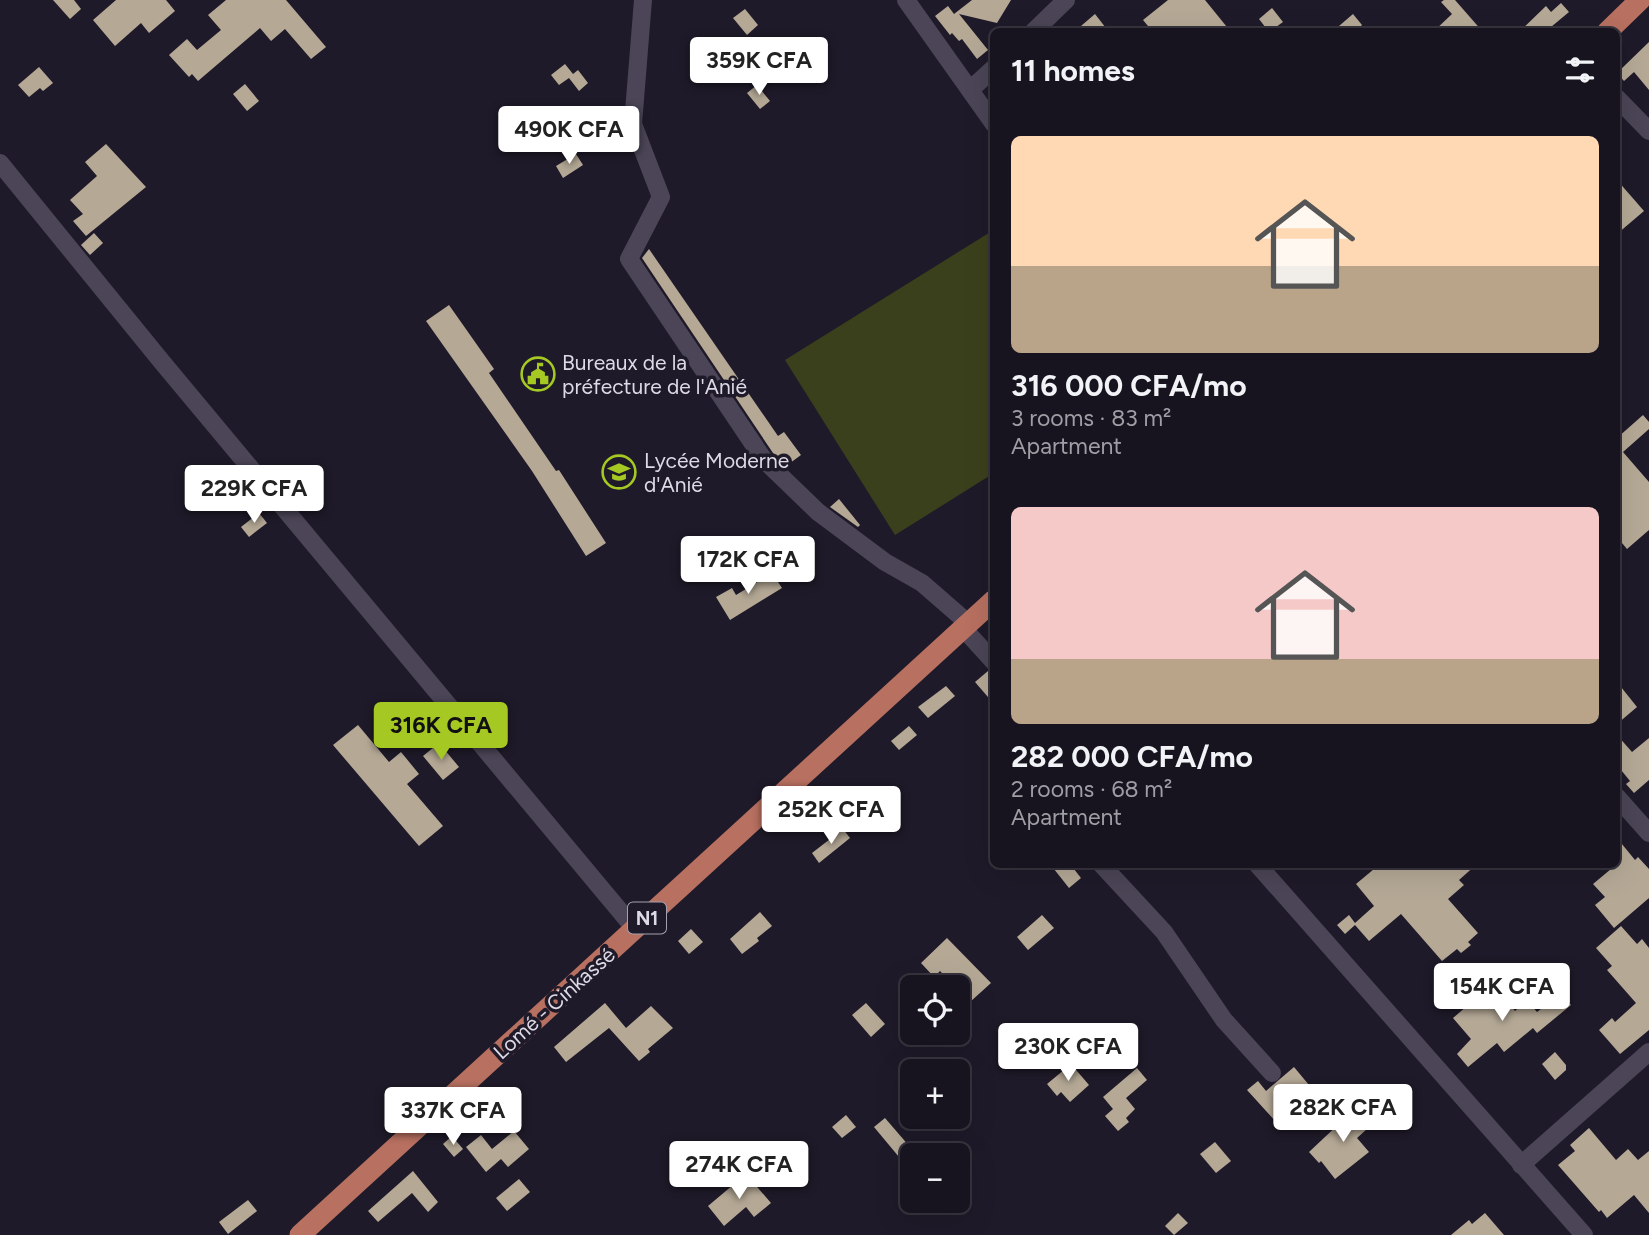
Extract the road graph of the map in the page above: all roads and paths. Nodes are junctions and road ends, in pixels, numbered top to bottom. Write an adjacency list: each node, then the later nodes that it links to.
1 (643, 0): 14 (street)
2 (905, 0): 8 (street)
3 (1066, 0): 5 (street)
4 (1639, 0): 6 (highway)
5 (1037, 28)
6 (1611, 28)
7 (990, 72): 8 (street)
8 (970, 90): 10 (street)
9 (1620, 101): 11 (street)
10 (990, 118)
11 (1649, 131)
12 (0, 163): 20 (street)
13 (990, 604): 14 (highway, Lomé - Cinkassé / N1)
14 (965, 626): 15 (street); 20 (highway, Lomé - Cinkassé / N1)
15 (990, 657)
16 (1620, 800): 17 (street)
17 (1649, 833)
18 (1105, 868): 22 (street)
19 (1261, 868): 23 (street)
20 (635, 929): 24 (highway, Lomé - Cinkassé / N1)
21 (1649, 1052): 23 (street)
22 (1272, 1073)
23 (1521, 1165): 25 (street)
24 (300, 1235)
25 (1584, 1235)

